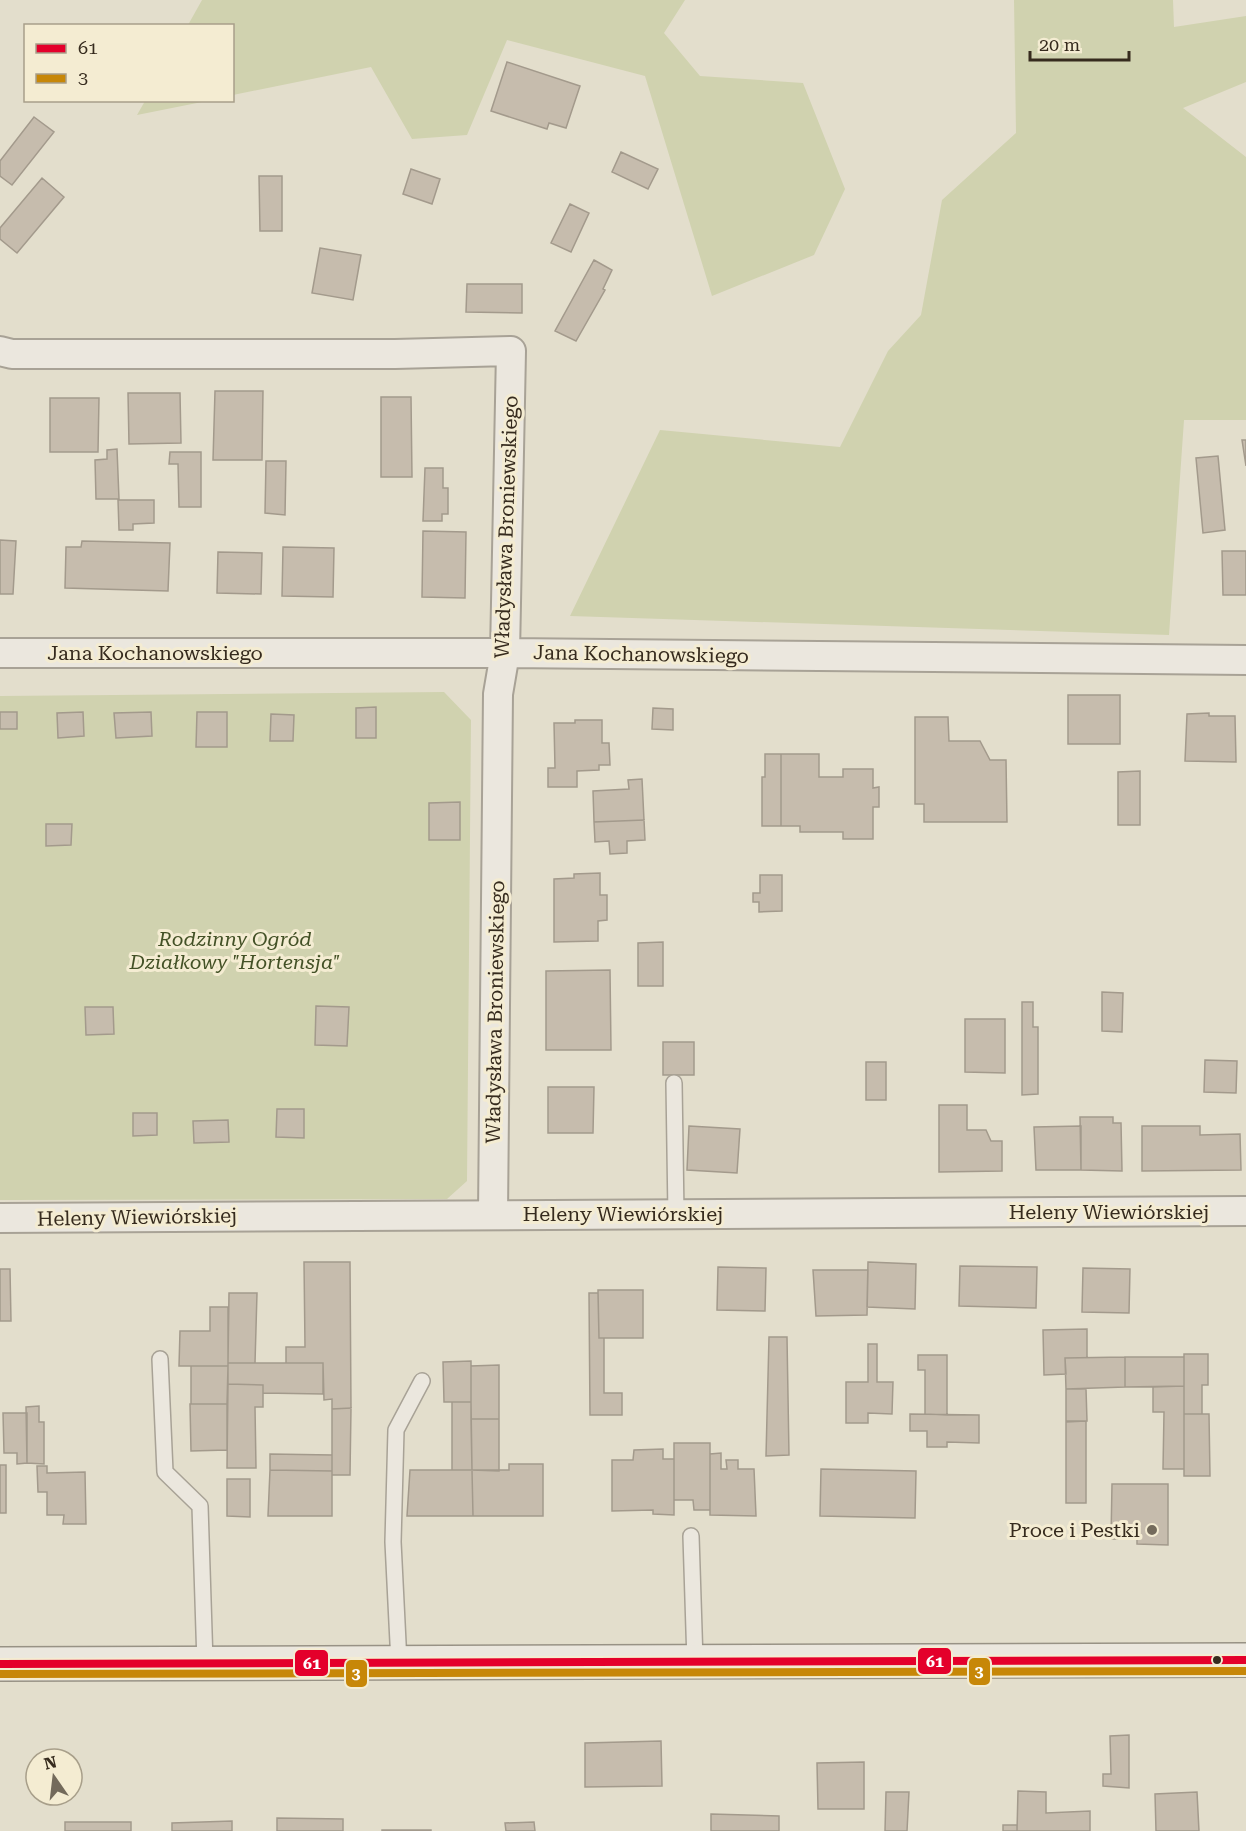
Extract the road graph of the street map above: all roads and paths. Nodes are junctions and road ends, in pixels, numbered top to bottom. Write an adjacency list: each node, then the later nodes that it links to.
1 (0, 351): 2 (street, Władysława Broniewskiego)
2 (505, 652): 3 (street, Jana Kochanowskiego); 4 (street, Jana Kochanowskiego); 7 (street, Władysława Broniewskiego)
3 (0, 653)
4 (1246, 660)
5 (674, 1083): 8 (lane)
6 (1246, 1211): 8 (street, Heleny Wiewiórskiej)
7 (493, 1214): 8 (street, Heleny Wiewiórskiej); 9 (street, Heleny Wiewiórskiej)
8 (676, 1215)
9 (0, 1218)
10 (160, 1359): 15 (lane)
11 (422, 1382): 16 (lane)
12 (691, 1536): 14 (lane)
13 (1246, 1660): 14 (main road)
14 (695, 1662): 16 (main road)
15 (205, 1663): 16 (main road); 17 (main road)
16 (399, 1663)
17 (0, 1664)

